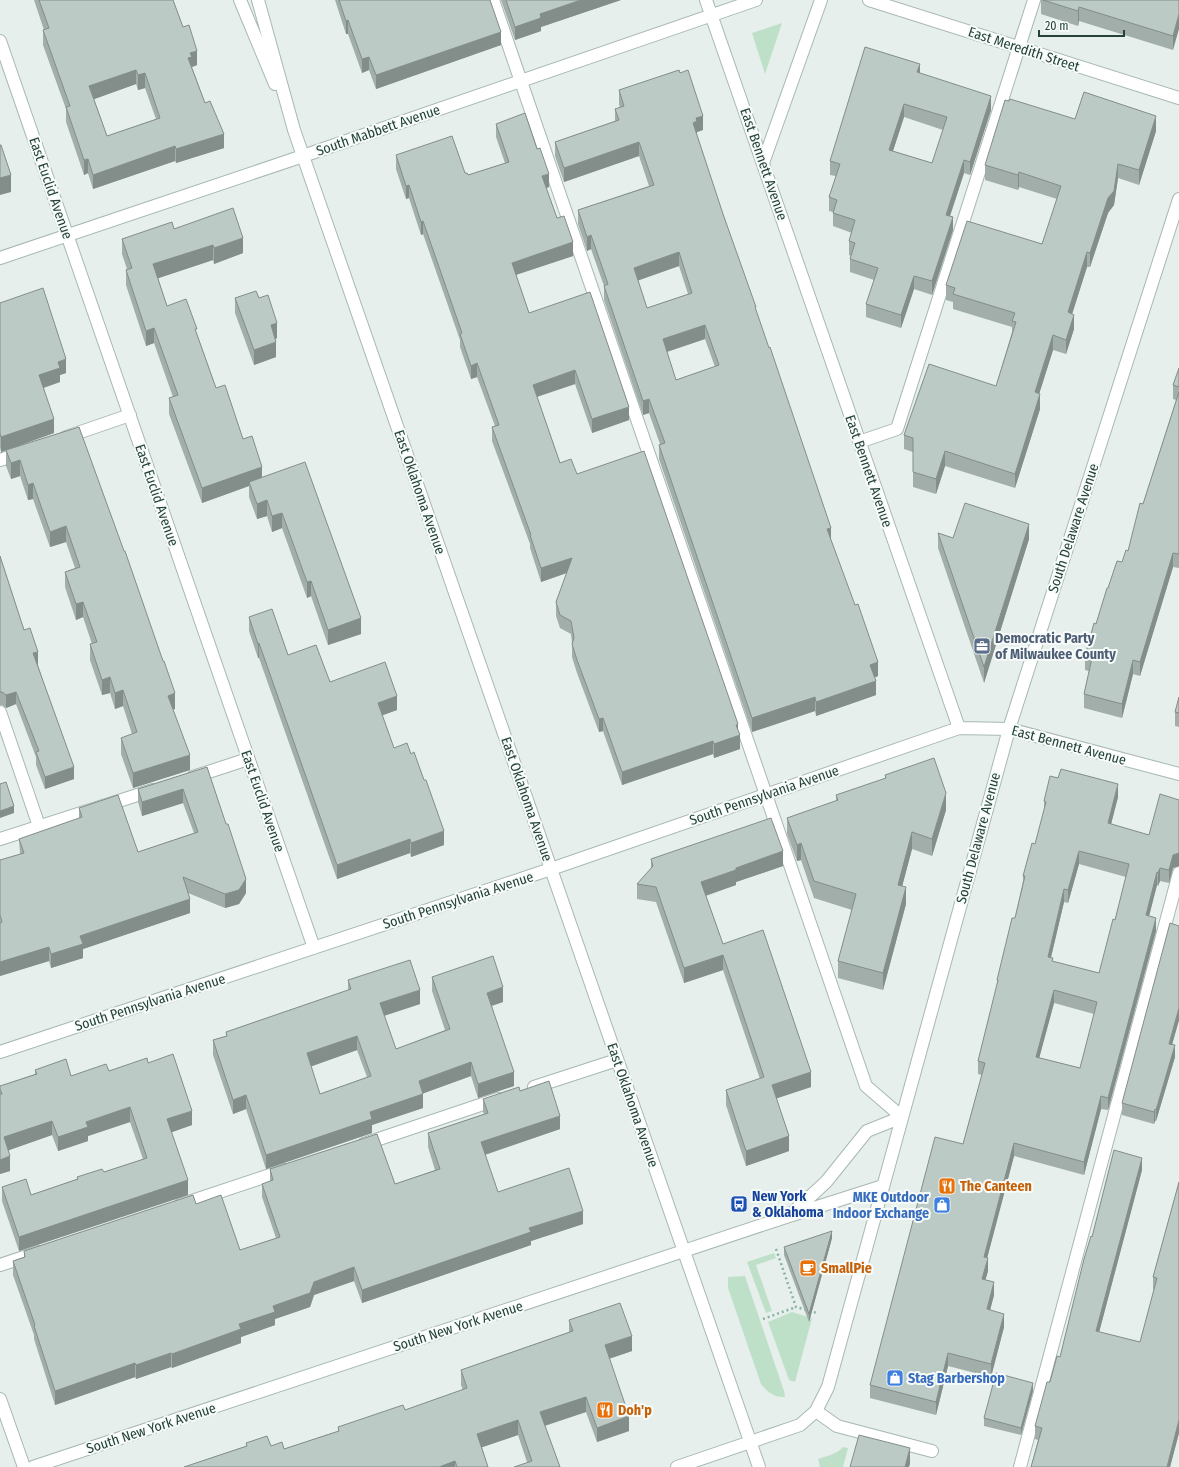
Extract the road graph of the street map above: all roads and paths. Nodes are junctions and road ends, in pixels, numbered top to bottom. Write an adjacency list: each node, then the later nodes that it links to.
1 (240, 0): 14 (street, East Oklahoma Avenue)
2 (258, 0): 14 (street, East Oklahoma Avenue)
3 (493, 0): 12 (street)
4 (706, 0): 9 (street, East Bennett Avenue)
5 (756, 0): 9 (street, South Mabbett Avenue)
6 (821, 0): 16 (street)
7 (869, 0): 11 (street, East Meredith Street)
8 (1034, 0): 11 (street)
9 (711, 14): 12 (street, South Mabbett Avenue); 16 (street, East Bennett Avenue)
10 (1, 47): 18 (street, East Euclid Avenue)
11 (1019, 47): 13 (street, East Meredith Street); 22 (street)
12 (520, 80): 15 (street, South Mabbett Avenue); 32 (street)
13 (1179, 98)
14 (294, 130): 15 (street, East Oklahoma Avenue)
15 (303, 156): 18 (street, South Mabbett Avenue); 35 (street, East Oklahoma Avenue)
16 (763, 163): 22 (street, East Bennett Avenue)
17 (1179, 199): 27 (street, South Delaware Avenue)
18 (68, 235): 19 (street, South Mabbett Avenue); 20 (street, East Euclid Avenue)
19 (0, 258)
20 (130, 415): 21 (street); 28 (street, East Euclid Avenue)
21 (57, 440)
22 (859, 442): 26 (street, East Bennett Avenue)
23 (28, 450): 24 (street)
24 (0, 460)
25 (0, 712): 33 (street)
26 (959, 728): 27 (street, East Bennett Avenue); 32 (street, South Pennsylvania Avenue)
27 (1009, 729): 29 (street, East Bennett Avenue); 42 (street, South Delaware Avenue)
28 (248, 759): 30 (street); 37 (street, East Euclid Avenue)
29 (1179, 774)
30 (181, 781)
31 (166, 786): 33 (street)
32 (767, 795): 35 (street, South Pennsylvania Avenue); 42 (street)
33 (38, 826): 34 (street)
34 (0, 839)
35 (551, 869): 37 (street, South Pennsylvania Avenue); 39 (street, East Oklahoma Avenue)
36 (1179, 873): 63 (street)
37 (314, 948): 38 (street, South Pennsylvania Avenue)
38 (0, 1052)
39 (617, 1060): 40 (street); 50 (street, East Oklahoma Avenue)
40 (526, 1090)
41 (511, 1095): 43 (street)
42 (902, 1117): 45 (street, South Delaware Avenue); 47 (street)
43 (353, 1148)
44 (293, 1168): 46 (street)
45 (883, 1186): 47 (street, South New York Avenue); 56 (street, South Delaware Avenue)
46 (165, 1210)
47 (789, 1216): 50 (street, South New York Avenue)
48 (53, 1248): 51 (street)
49 (776, 1249): 52 (path)
50 (684, 1252): 57 (street, East Oklahoma Avenue); 60 (street, South New York Avenue)
51 (0, 1265)
52 (796, 1307): 53 (path); 54 (path)
53 (817, 1313)
54 (763, 1319)
55 (0, 1399): 59 (street)
56 (816, 1411): 57 (street, South Delaware Avenue); 58 (street)
57 (750, 1443): 61 (street, South Delaware Avenue); 62 (street, East Oklahoma Avenue)
58 (932, 1451)
59 (24, 1467)
60 (33, 1467)
61 (677, 1467)
62 (759, 1467)
63 (1020, 1467)

